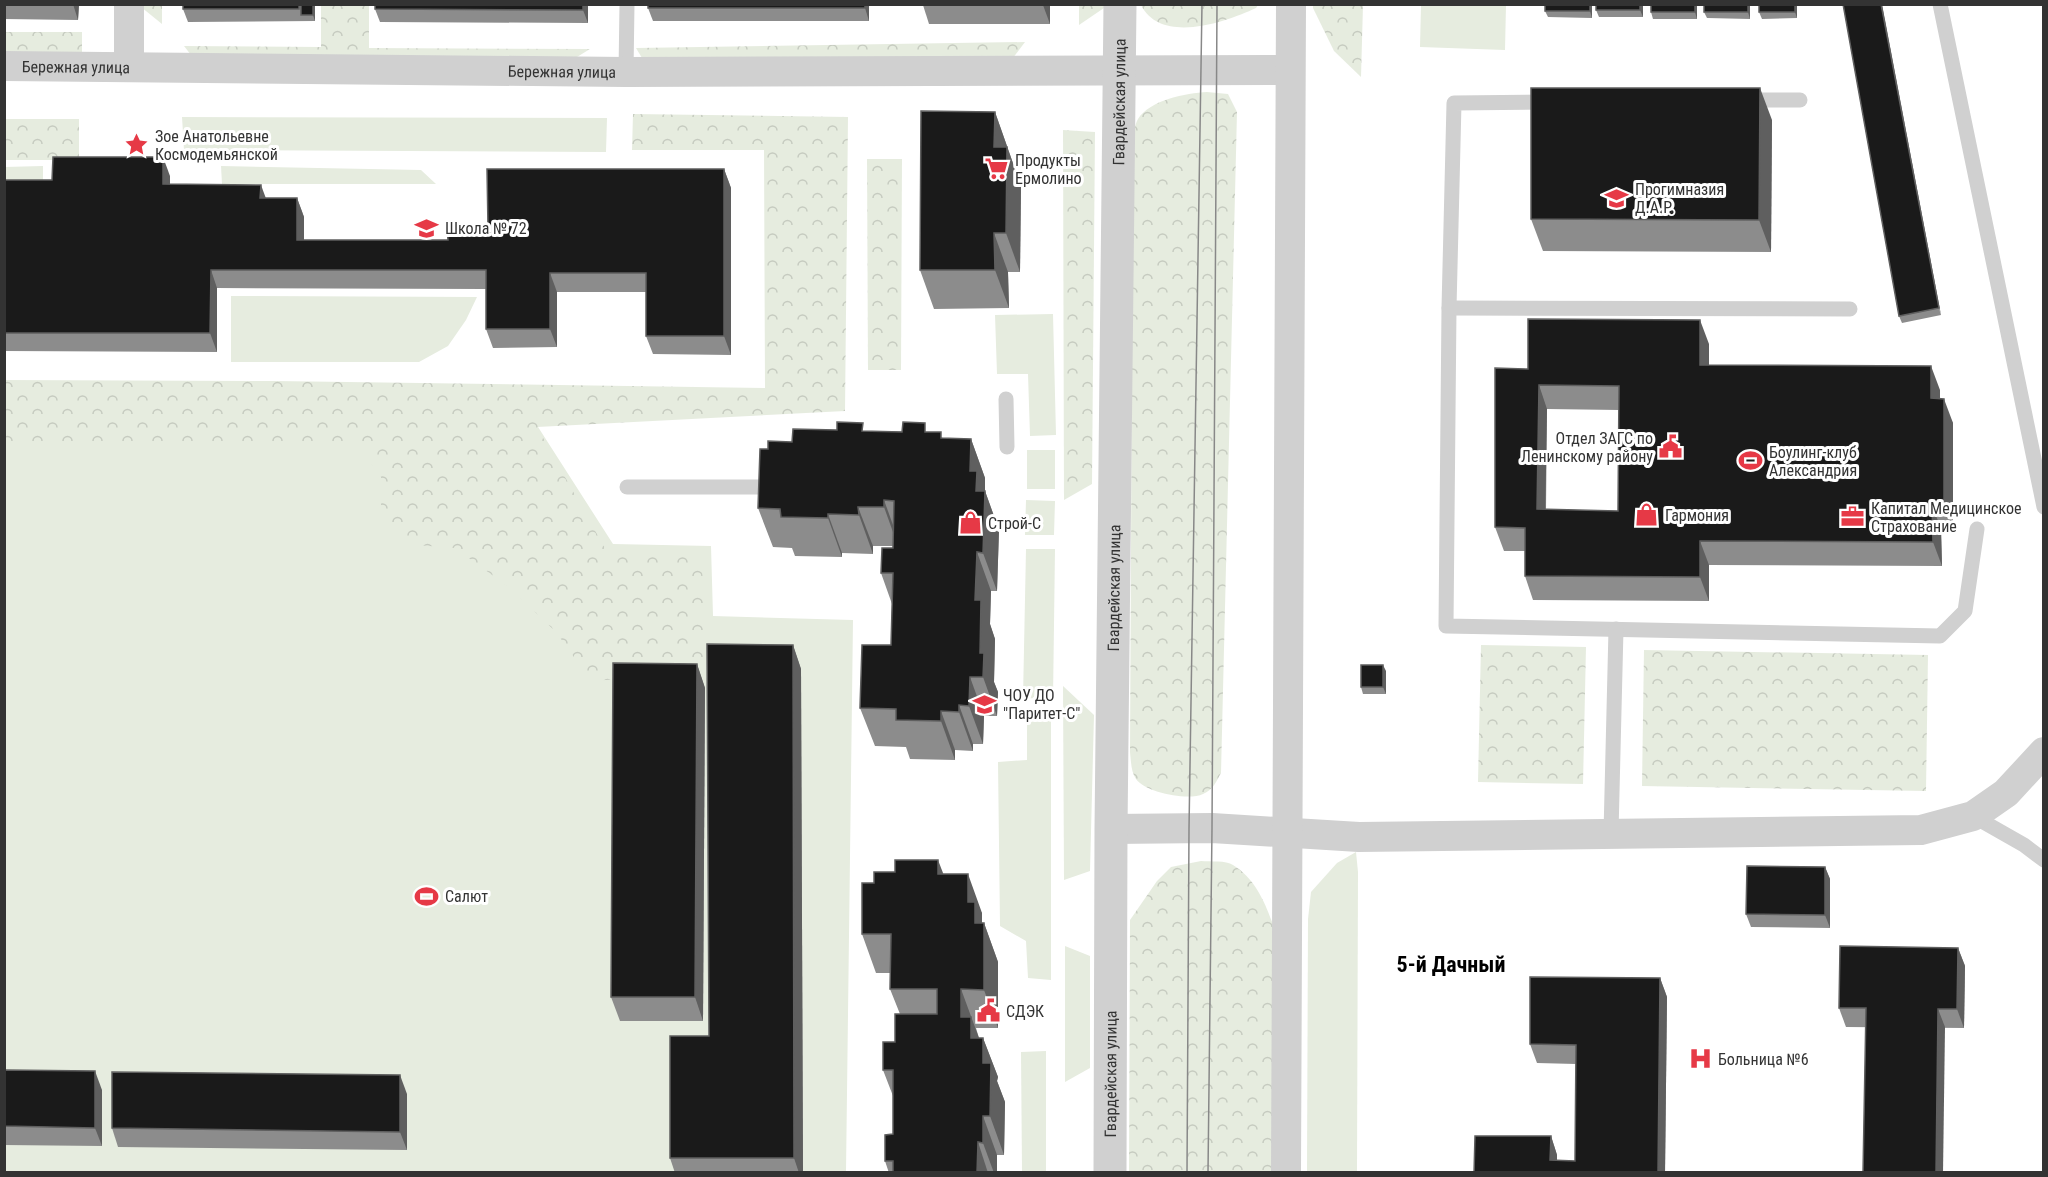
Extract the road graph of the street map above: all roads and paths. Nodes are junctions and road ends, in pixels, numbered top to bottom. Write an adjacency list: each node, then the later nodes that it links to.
1 (129, 4): 7 (street)
2 (627, 4): 10 (lane)
3 (1120, 4): 8 (street, Гвардейская улица)
4 (1291, 4): 9 (street)
5 (1940, 4): 20 (lane)
6 (4, 66): 7 (street, Бережная улица)
7 (129, 66): 10 (street, Бережная улица)
8 (1120, 70): 9 (street, Бережная улица); 10 (street, Бережная улица); 26 (street, Гвардейская улица)
9 (1290, 70): 27 (street)
10 (626, 72)
11 (1728, 100): 12 (lane)
12 (1800, 100)
13 (1561, 102): 14 (lane)
14 (1449, 308): 15 (lane); 23 (lane)
15 (1850, 309)
16 (1006, 399): 17 (lane)
17 (1006, 447)
18 (627, 487): 19 (lane)
19 (764, 487)
20 (2041, 490): 21 (lane)
21 (2043, 507)
22 (1977, 529): 23 (lane)
23 (1616, 629): 28 (lane)
24 (2043, 752): 25 (street)
25 (1973, 816): 28 (street); 29 (lane)
26 (1111, 829): 27 (street); 30 (street, Гвардейская улица)
27 (1287, 832): 28 (street); 31 (street)
28 (1611, 833)
29 (2043, 860)
30 (1110, 1173)
31 (1286, 1173)

